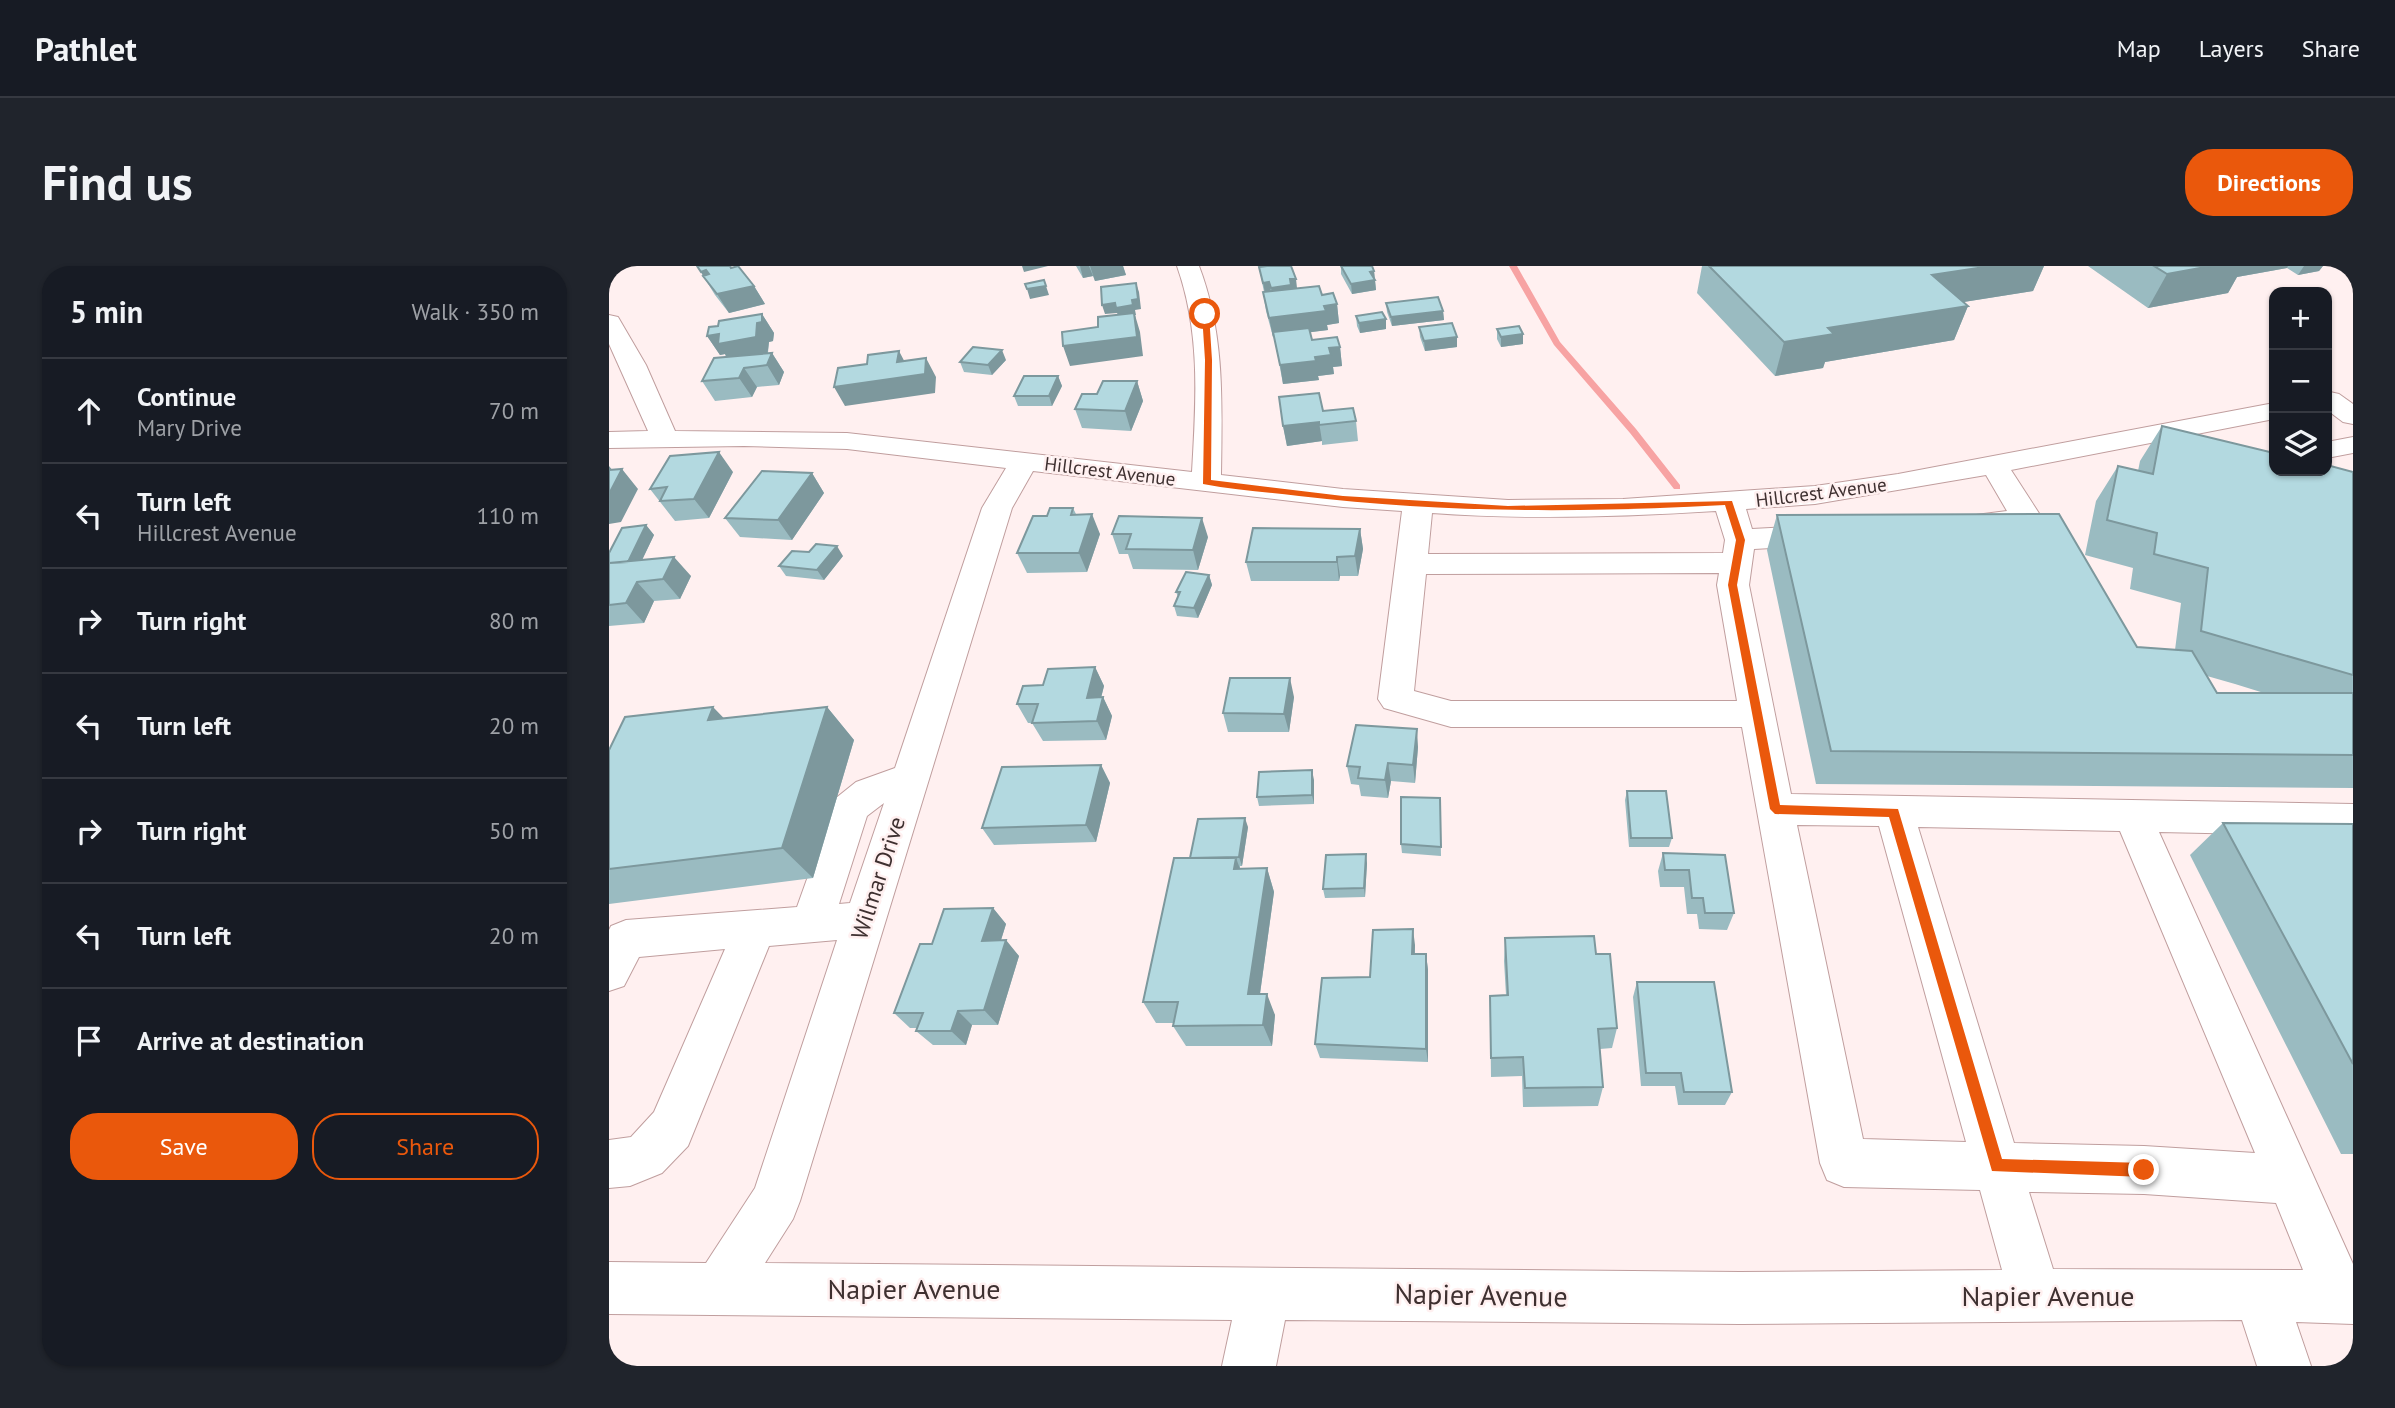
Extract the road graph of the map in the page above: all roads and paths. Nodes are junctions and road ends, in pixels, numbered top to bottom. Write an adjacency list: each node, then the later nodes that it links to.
1 (1188, 266): 14 (street)
2 (609, 322): 6 (street)
3 (2337, 399): 5 (street)
4 (2269, 412): 7 (street, Hillcrest Avenue)
5 (2353, 416)
6 (665, 439): 8 (street, Hillcrest Avenue); 12 (street, Hillcrest Avenue)
7 (2130, 439): 11 (street); 13 (street, Hillcrest Avenue)
8 (609, 440)
9 (2353, 445): 10 (street)
10 (2332, 449)
11 (2180, 459)
12 (1024, 461): 14 (street, Hillcrest Avenue); 22 (street, Wilmar Drive)
13 (1994, 465): 16 (street, Hillcrest Avenue); 17 (street)
14 (1206, 482): 15 (street, Hillcrest Avenue)
15 (1417, 503): 16 (street, Hillcrest Avenue); 20 (street)
16 (1729, 503): 19 (street)
17 (1947, 526)
18 (1850, 533): 19 (street)
19 (1738, 551): 20 (street); 21 (street)
20 (1411, 564): 21 (street)
21 (1757, 714): 23 (street)
22 (910, 780): 27 (street, Wilmar Drive); 28 (street)
23 (1775, 809): 24 (street); 32 (street)
24 (1894, 813): 25 (street); 32 (street)
25 (2133, 816): 26 (street); 33 (street)
26 (2353, 820)
27 (865, 920): 28 (street); 35 (street, Wilmar Drive)
28 (812, 925): 29 (street)
29 (755, 929): 30 (street); 31 (street)
30 (609, 972)
31 (609, 1164)
32 (1997, 1166): 33 (street); 38 (street)
33 (2290, 1180): 39 (street)
34 (609, 1288): 35 (street, Napier Avenue)
35 (720, 1288): 36 (street, Napier Avenue)
36 (1264, 1292): 38 (street, Napier Avenue); 40 (street)
37 (2260, 1294): 38 (street, Napier Avenue); 39 (street, Napier Avenue); 41 (street)
38 (2035, 1296)
39 (2347, 1297)
40 (1249, 1366)
41 (2284, 1366)

